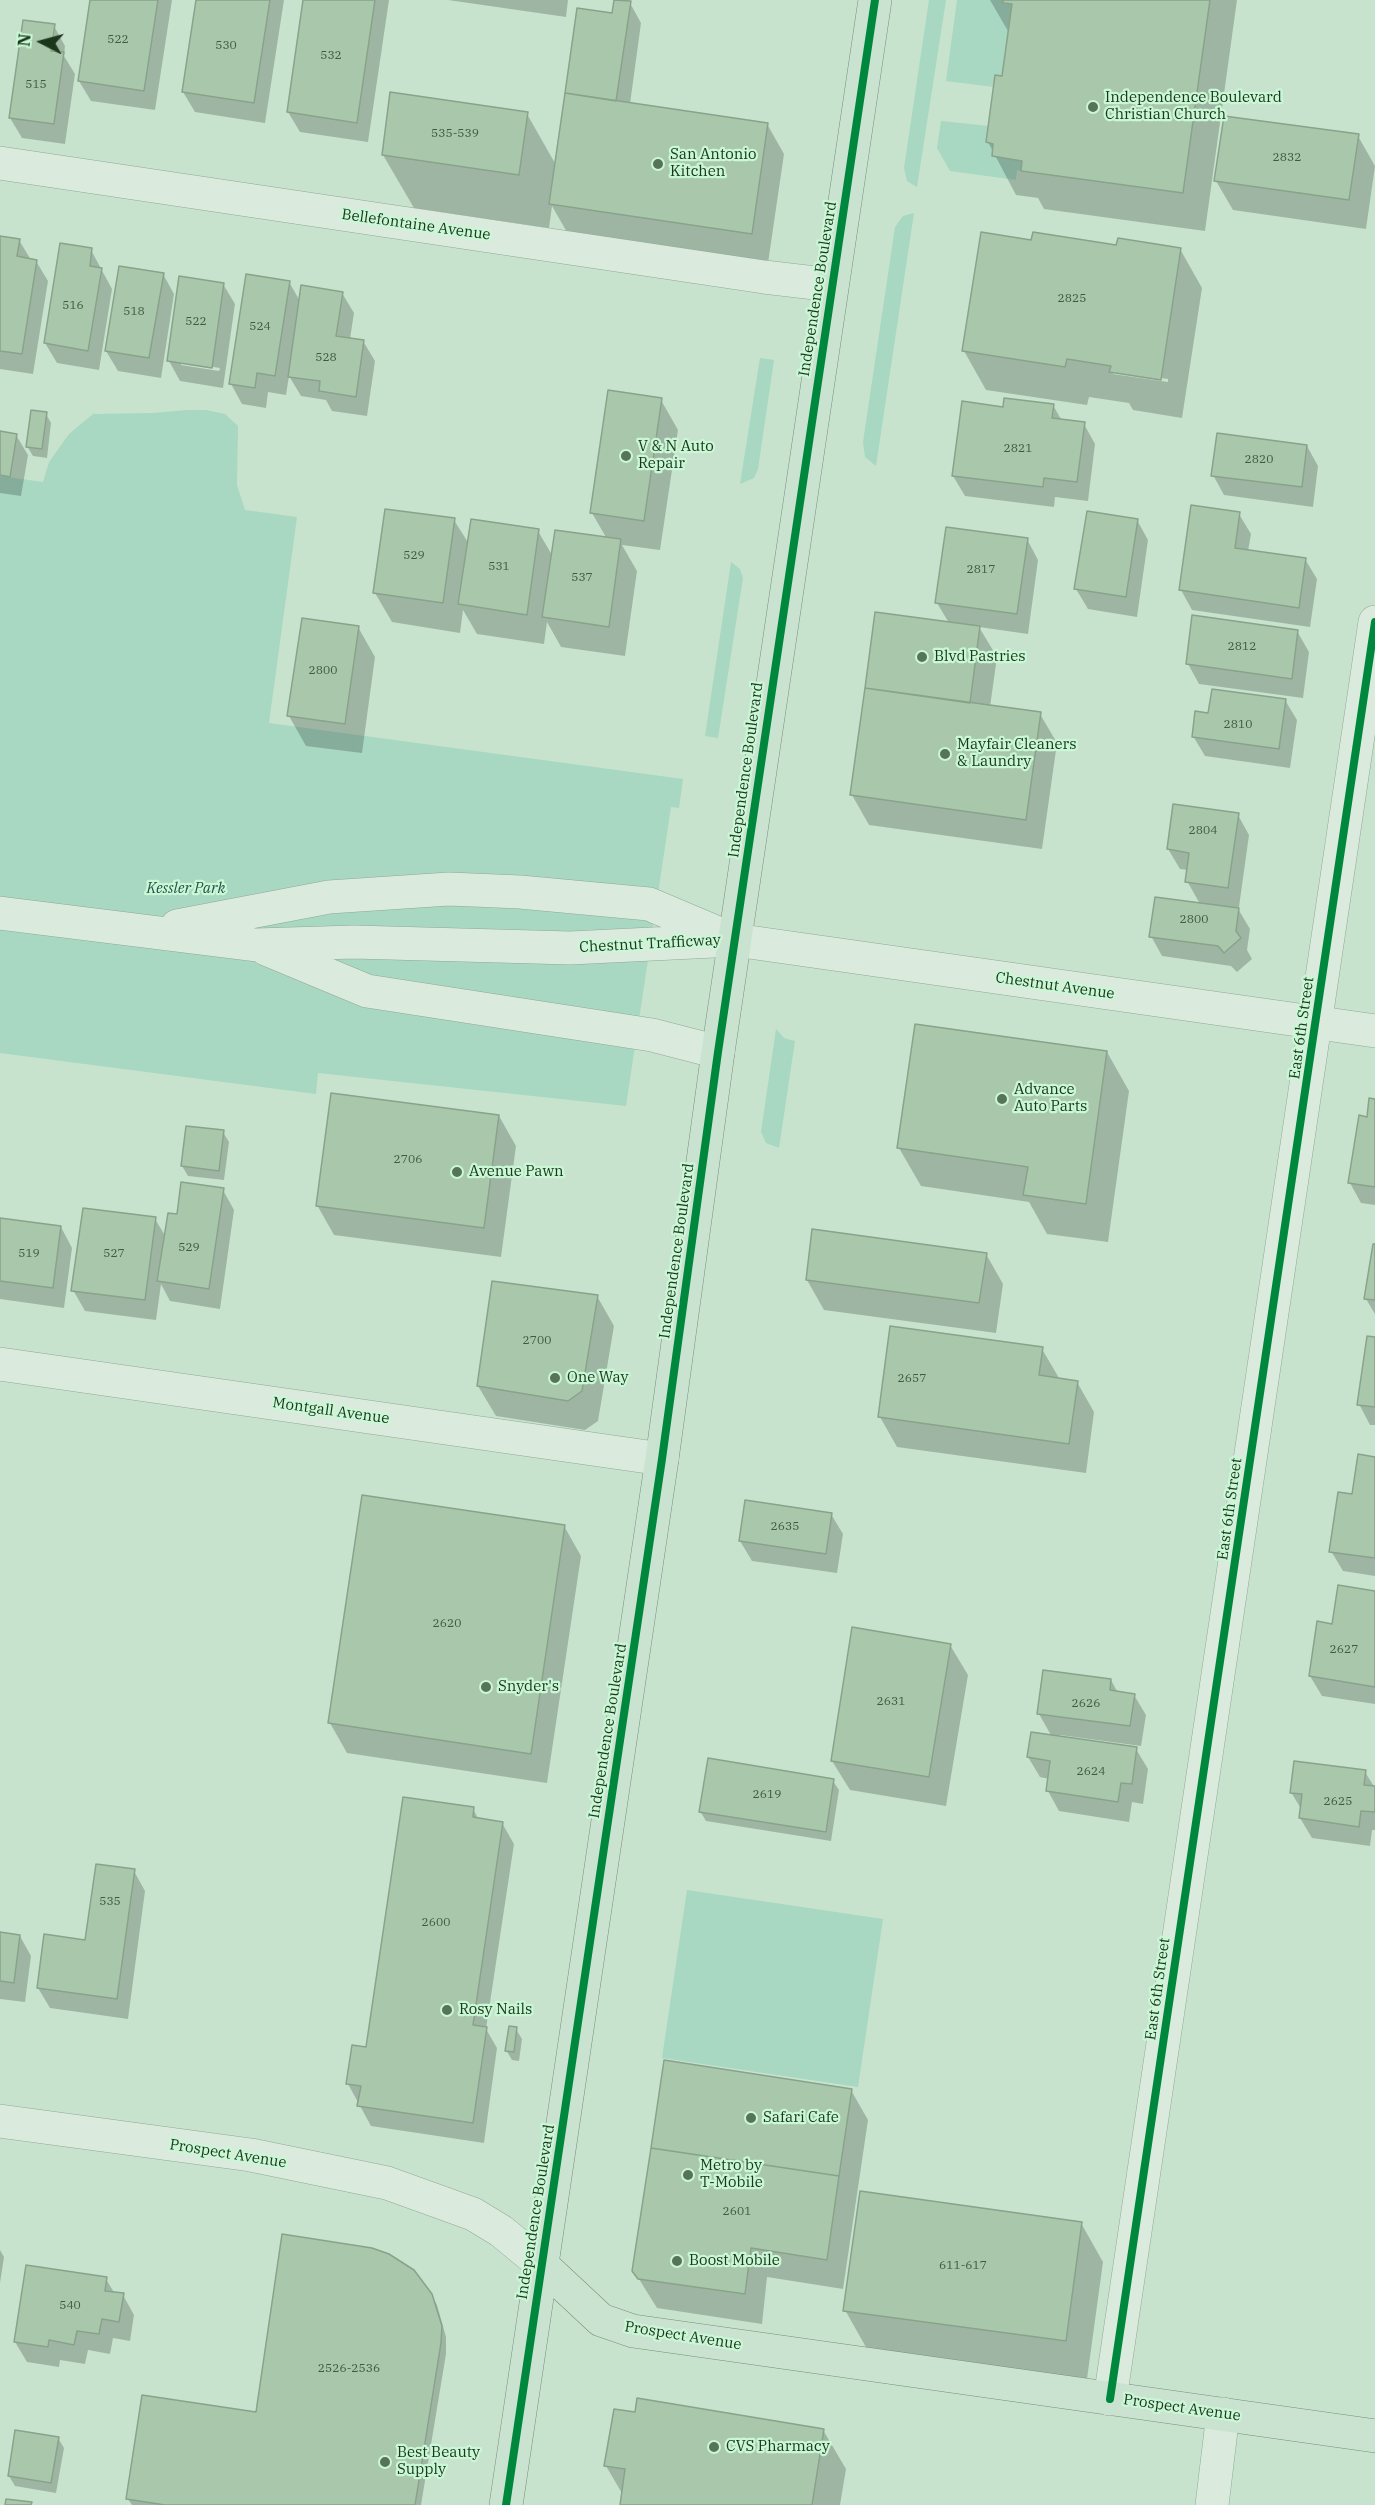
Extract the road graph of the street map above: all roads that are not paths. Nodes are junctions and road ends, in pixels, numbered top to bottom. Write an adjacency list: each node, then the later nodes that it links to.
1 (875, 0): 3 (main road, Independence Boulevard)
2 (0, 163): 3 (street, Bellefontaine Avenue)
3 (832, 285): 7 (main road, Independence Boulevard)
4 (1375, 622): 9 (street, East 6th Street)
5 (0, 913): 6 (street, Chestnut Trafficway)
6 (150, 931): 7 (street, Chestnut Trafficway); 8 (street, Chestnut Trafficway)
7 (735, 940): 8 (street, Chestnut Trafficway); 9 (street, Chestnut Avenue); 11 (main road, Independence Boulevard)
8 (256, 945): 11 (street)
9 (1316, 1023): 10 (street, Chestnut Avenue); 16 (street, East 6th Street)
10 (1375, 1031)
11 (718, 1052): 13 (main road, Independence Boulevard)
12 (0, 1364): 13 (street, Montgall Avenue)
13 (662, 1459): 15 (main road, Independence Boulevard)
14 (0, 2121): 15 (street, Prospect Avenue)
15 (541, 2264): 16 (main road, Prospect Avenue); 19 (main road, Independence Boulevard)
16 (1110, 2399): 17 (main road, Prospect Avenue)
17 (1223, 2414): 18 (main road, Prospect Avenue); 20 (street)
18 (1375, 2436)
19 (506, 2505)
20 (1212, 2505)

